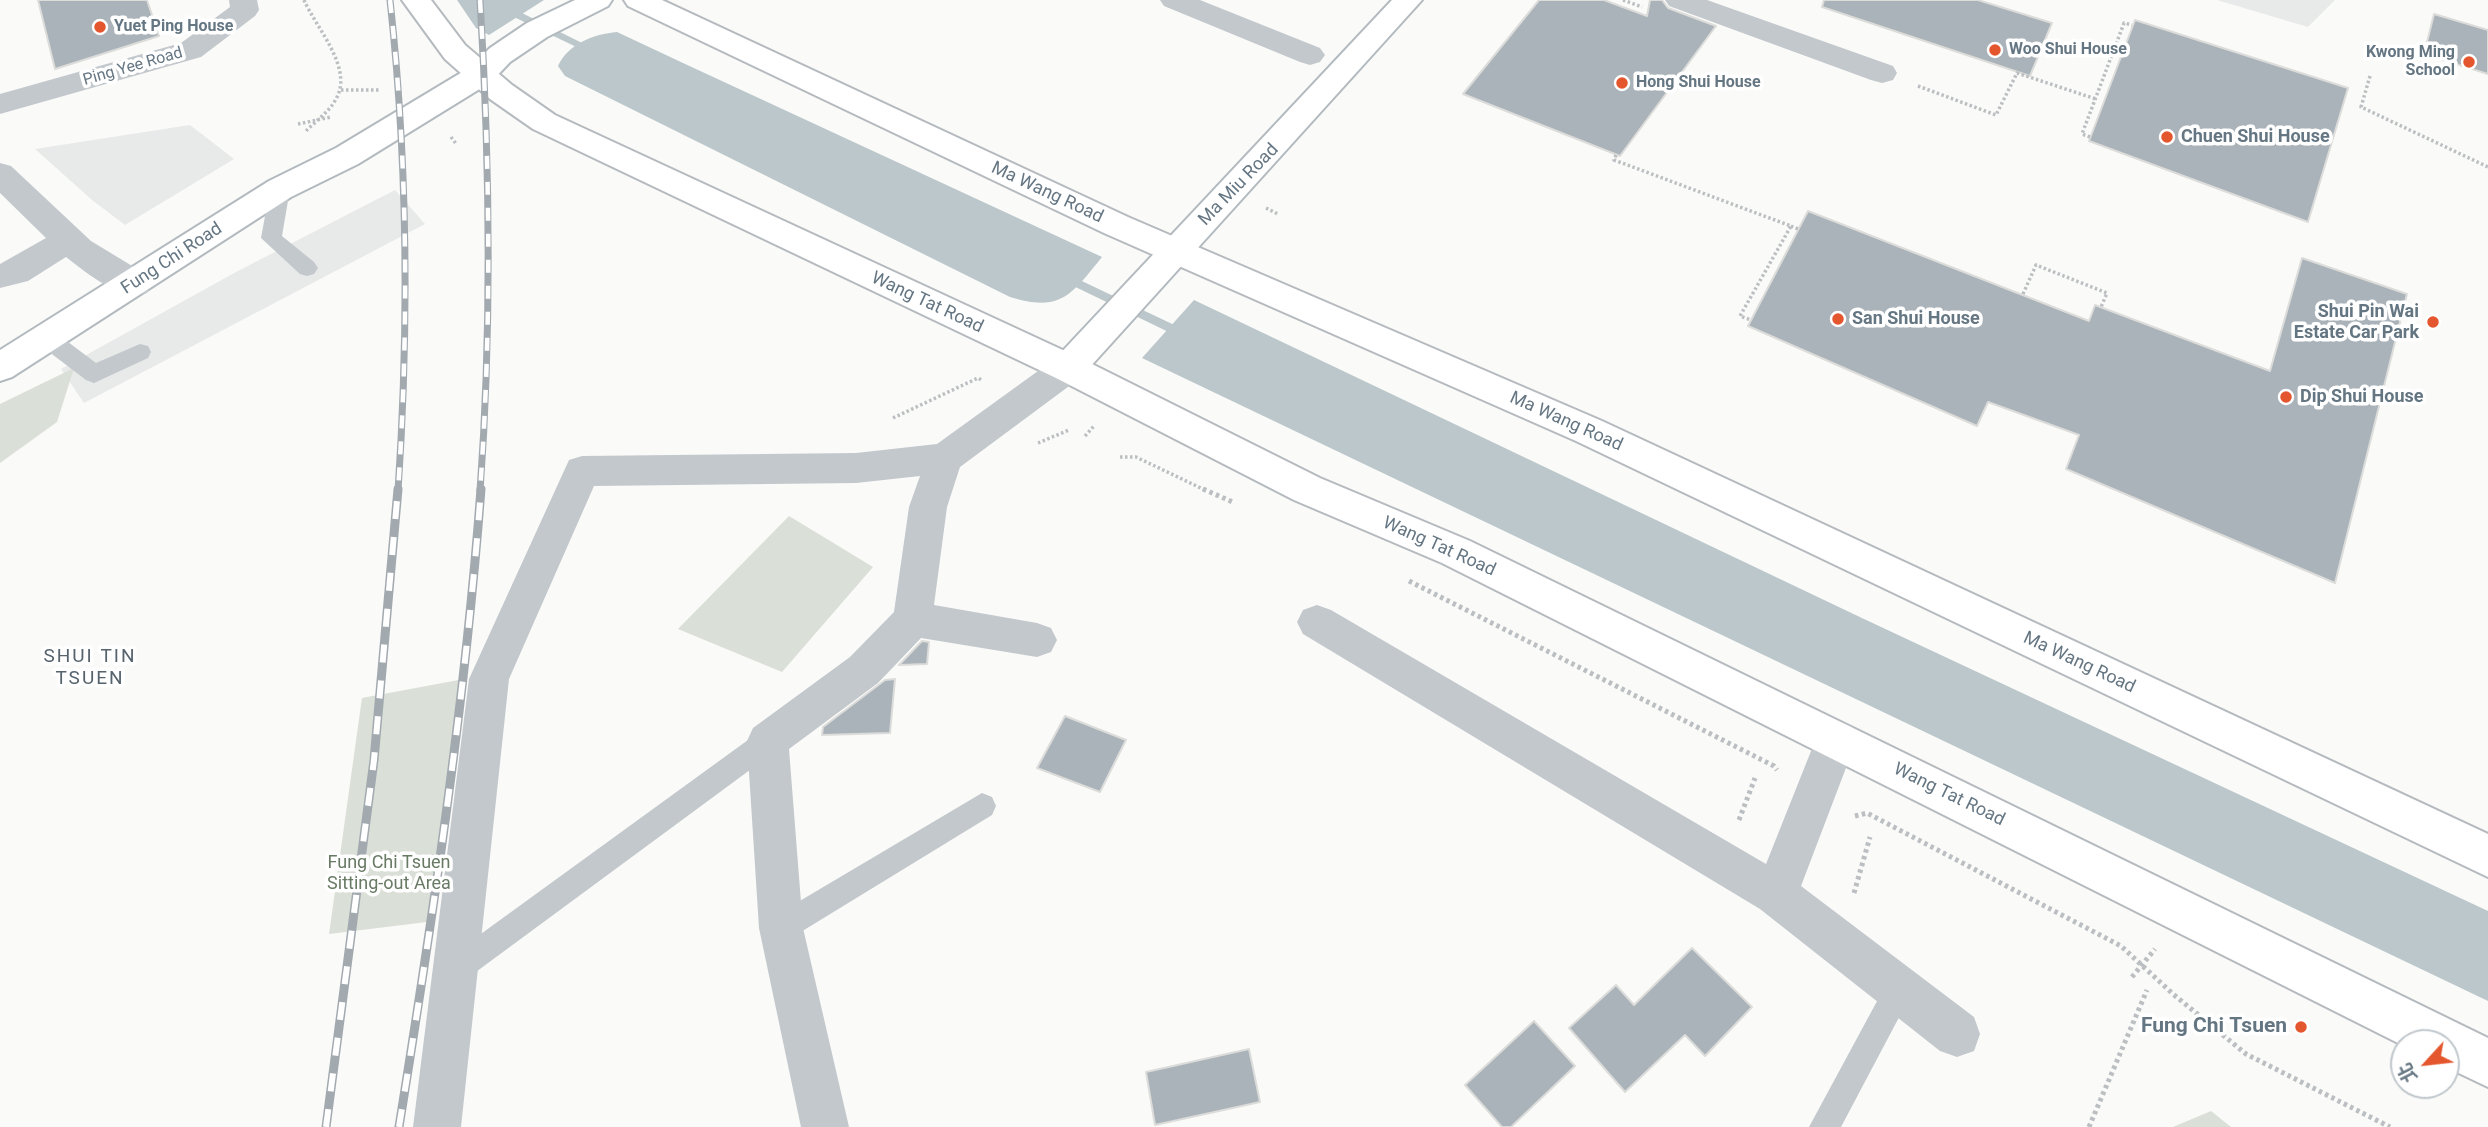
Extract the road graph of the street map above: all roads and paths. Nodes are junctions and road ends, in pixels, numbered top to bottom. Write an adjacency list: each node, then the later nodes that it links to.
1 (243, 0): 17 (street, Ping Yee Road)
2 (304, 0): 14 (path)
3 (416, 0): 11 (main road, Wang Tat Road)
4 (638, 0): 29 (main road, Ma Wang Road)
5 (1174, 0): 10 (street)
6 (1408, 0): 29 (main road, Ma Miu Road)
7 (1679, 0): 12 (street)
8 (593, 2): 11 (main road, Fung Chi Road)
9 (2132, 25): 16 (path)
10 (1310, 55)
11 (494, 74): 25 (main road, Fung Chi Road); 39 (main road, Wang Tat Road)
12 (1882, 74): 16 (path)
13 (2370, 76): 23 (path)
14 (341, 90): 15 (path); 18 (path)
15 (383, 90)
16 (2095, 99): 21 (path)
17 (0, 104)
18 (318, 120): 19 (path); 20 (path)
19 (298, 124)
20 (304, 133)
21 (2090, 137)
22 (1616, 155): 26 (path)
23 (2488, 166)
24 (0, 174): 28 (street)
25 (280, 189): 30 (lane); 32 (main road, Fung Chi Road)
26 (1791, 226): 27 (path); 35 (path)
27 (1798, 229)
28 (68, 240): 31 (street); 32 (street)
29 (1169, 258): 39 (main road, Ma Miu Road); 54 (main road, Ma Wang Road)
30 (307, 268)
31 (0, 276)
32 (135, 284): 36 (main road, Fung Chi Road)
33 (2023, 294): 34 (path)
34 (2101, 307)
35 (1751, 320)
36 (48, 340): 37 (lane); 38 (main road, Fung Chi Road)
37 (139, 352)
38 (0, 367)
39 (1068, 368): 43 (street); 49 (main road, Wang Tat Road)
40 (978, 377): 41 (path)
41 (893, 418)
42 (1120, 457): 44 (path)
43 (945, 458): 46 (street); 59 (street)
44 (1245, 507)
45 (1406, 579): 51 (path)
46 (913, 619): 48 (street); 50 (street)
47 (1317, 622): 55 (street)
48 (1037, 640)
49 (1836, 740): 55 (street); 64 (main road, Wang Tat Road)
50 (768, 741): 56 (street); 59 (lane)
51 (1774, 766)
52 (982, 806): 56 (lane)
53 (1867, 813): 58 (path)
54 (2488, 856)
55 (1776, 894): 61 (street)
56 (781, 928): 66 (street)
57 (2158, 945): 58 (path)
58 (2141, 964): 60 (path); 69 (path)
59 (455, 970): 65 (street)
60 (2132, 978)
61 (1899, 989): 63 (street); 67 (lane)
62 (2147, 990): 68 (path)
63 (1957, 1034)
64 (2488, 1063)
65 (436, 1127)
66 (825, 1127)
67 (1824, 1127)
68 (2088, 1127)
69 (2390, 1127)

